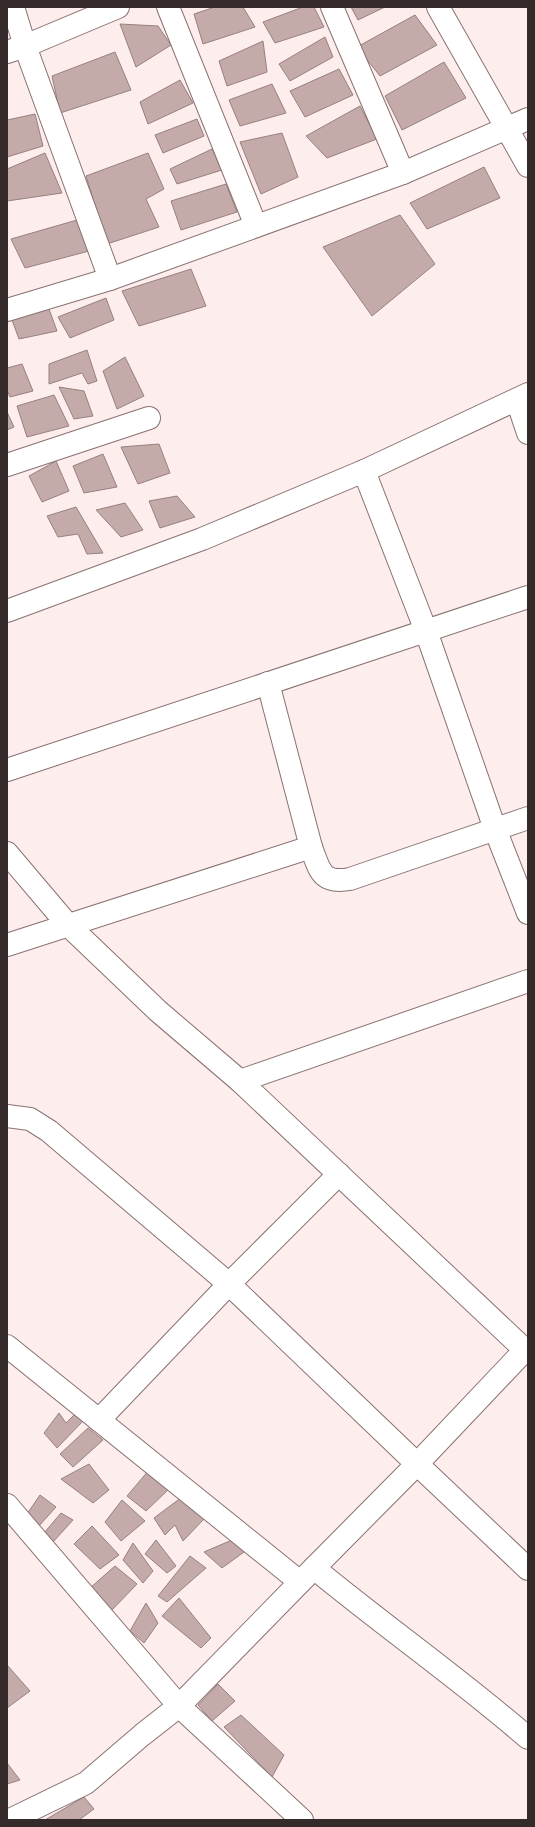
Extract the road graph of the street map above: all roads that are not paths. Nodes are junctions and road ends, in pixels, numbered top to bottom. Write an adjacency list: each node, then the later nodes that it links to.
1 (13, 7): 6 (street)
2 (118, 7): 6 (street)
3 (168, 7): 11 (street)
4 (332, 7): 10 (street)
5 (438, 7): 8 (street)
6 (16, 49): 12 (street)
7 (528, 119): 8 (street)
8 (507, 128): 9 (street); 10 (street)
9 (528, 166)
10 (403, 173): 11 (street)
11 (256, 226): 12 (street)
12 (110, 279): 13 (street)
13 (7, 310)
14 (522, 397): 16 (street); 18 (street)
15 (149, 418): 17 (street)
16 (528, 433)
17 (7, 465)
18 (364, 471): 20 (street); 21 (street)
19 (528, 598): 21 (street)
20 (7, 611)
21 (426, 631): 22 (street); 25 (street)
22 (268, 683): 23 (street); 26 (street)
23 (7, 770)
24 (528, 818): 25 (street)
25 (495, 829): 26 (street); 28 (street)
26 (311, 847): 29 (street)
27 (7, 853): 29 (street)
28 (528, 913)
29 (68, 925): 30 (street); 32 (street)
30 (7, 945)
31 (528, 981): 32 (street)
32 (240, 1081): 34 (street)
33 (7, 1116): 35 (street)
34 (338, 1174): 35 (street); 37 (street)
35 (229, 1284): 38 (street); 39 (street)
36 (7, 1346): 38 (street)
37 (527, 1350): 39 (street)
38 (99, 1420): 42 (street)
39 (417, 1464): 41 (street); 42 (street)
40 (7, 1505): 43 (street)
41 (528, 1568)
42 (307, 1575): 43 (street); 44 (street)
43 (179, 1706): 45 (street); 46 (street)
44 (528, 1738)
45 (10, 1820)
46 (302, 1820)

